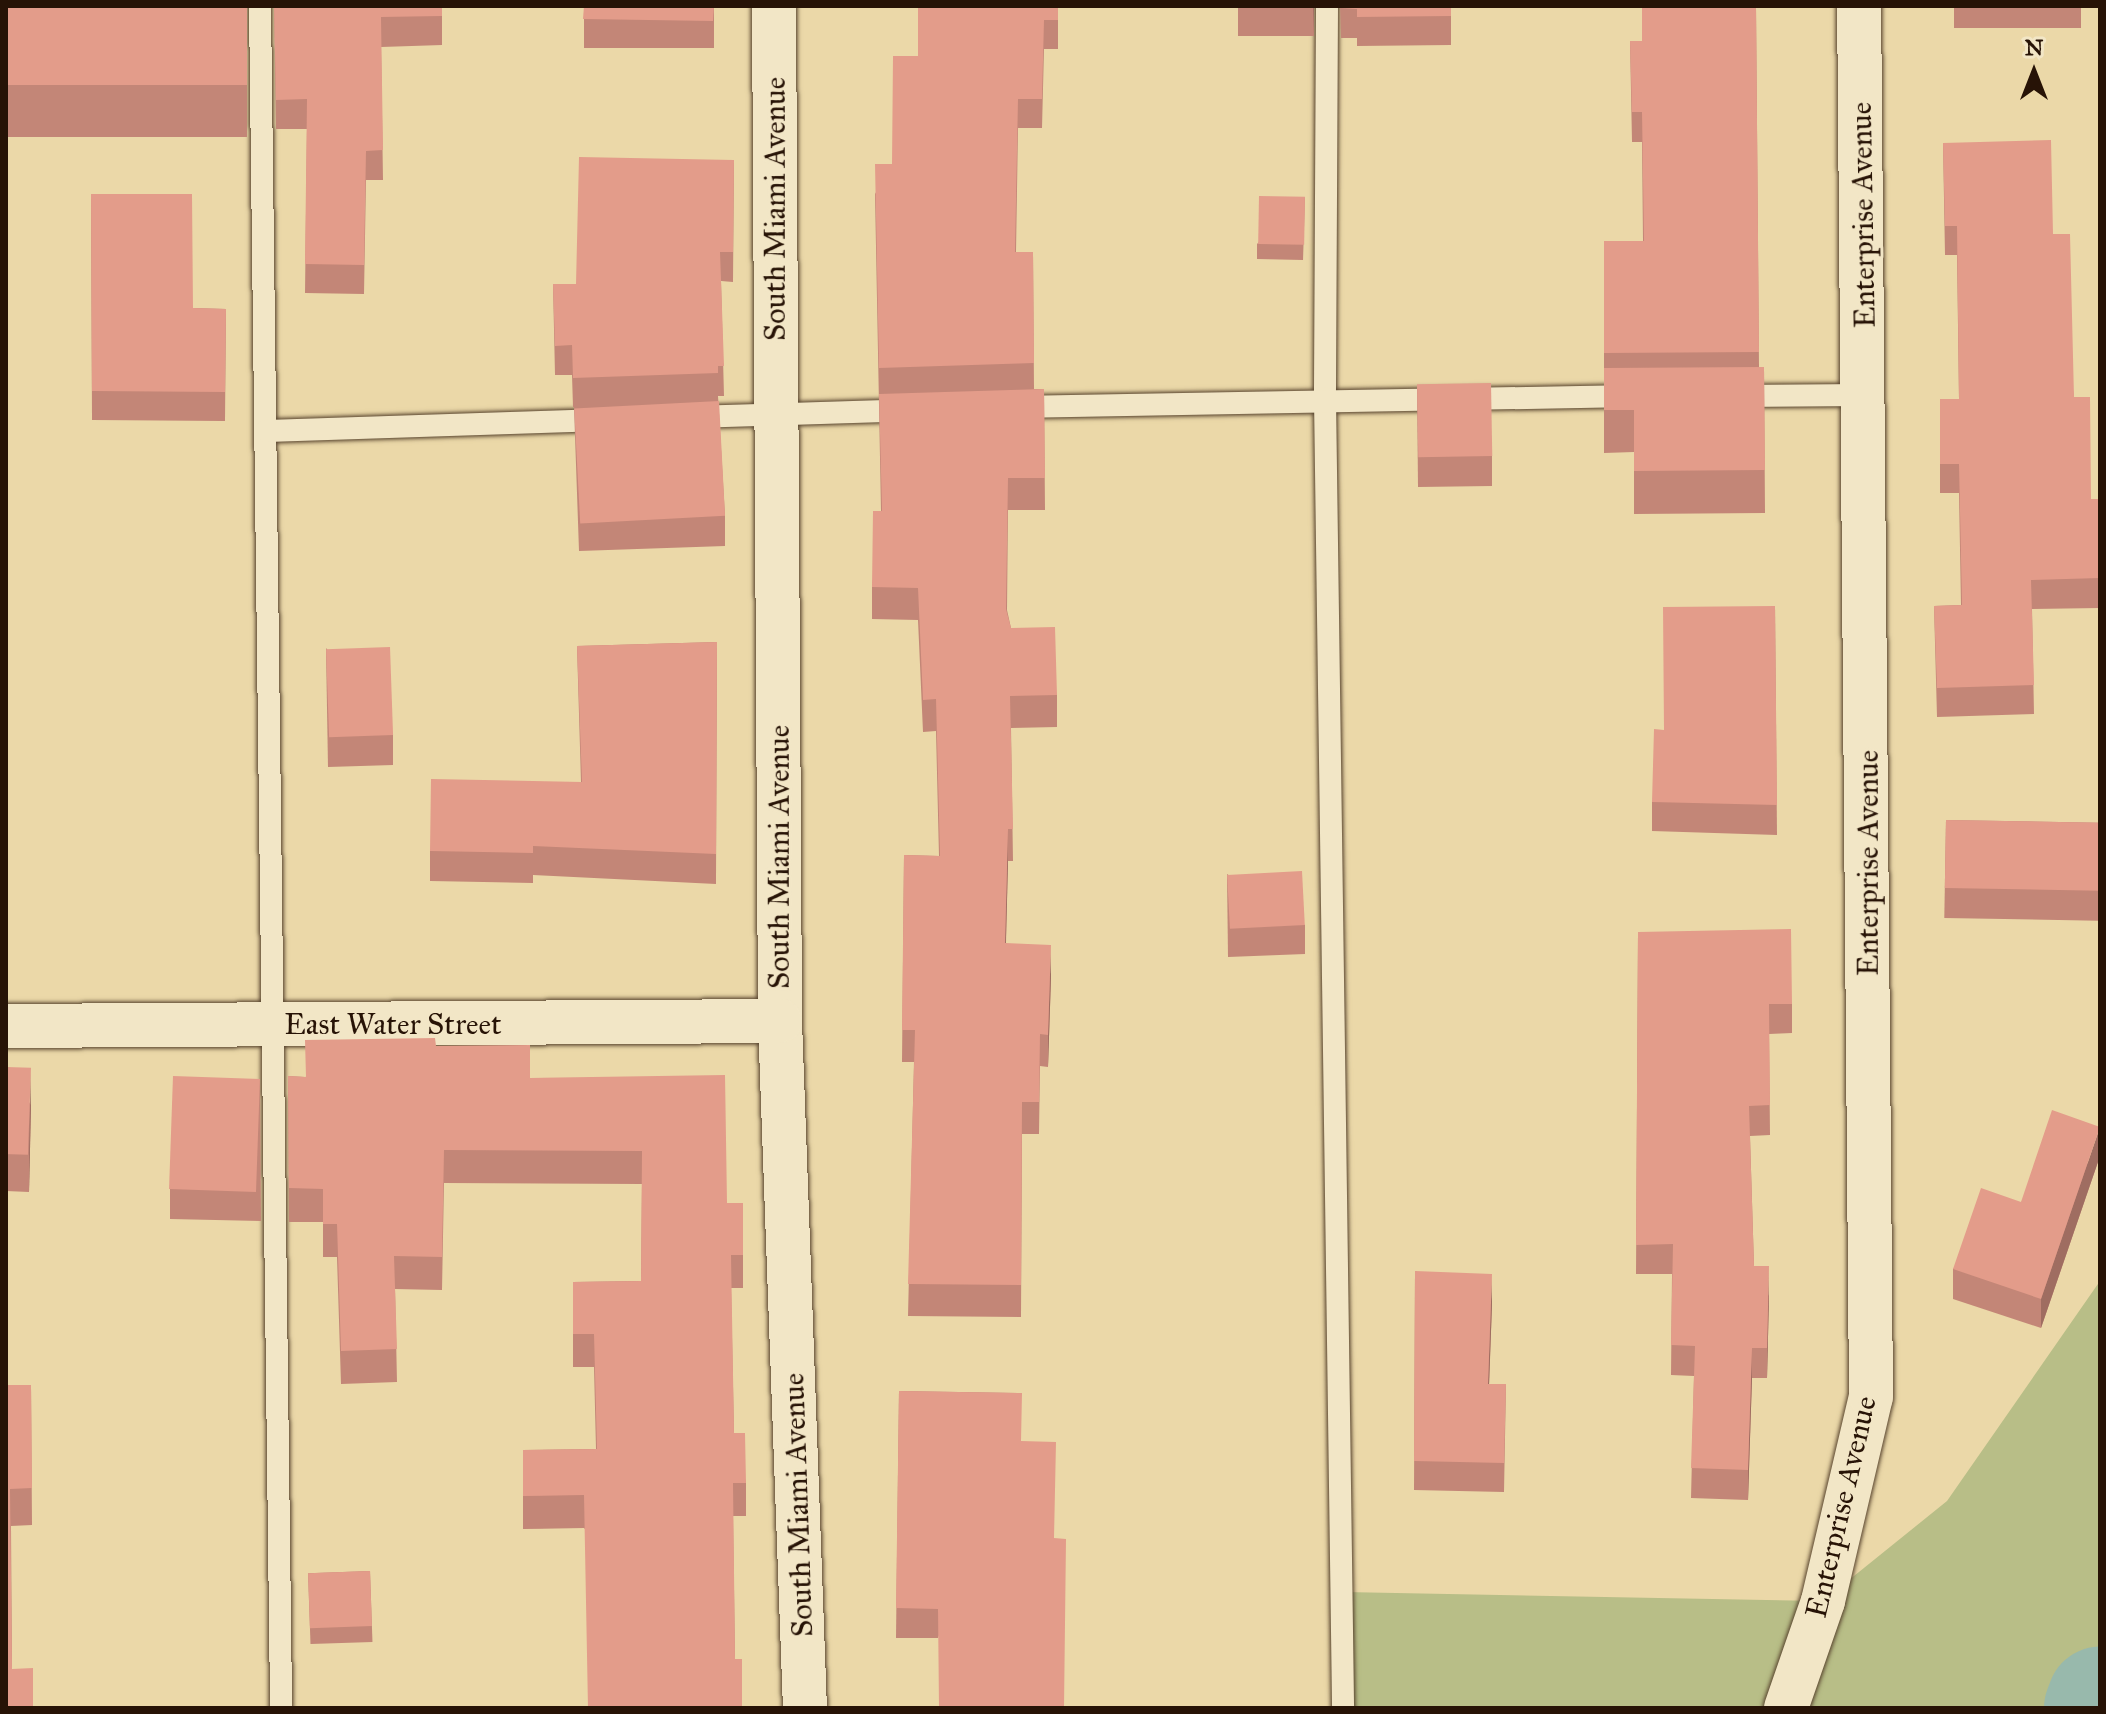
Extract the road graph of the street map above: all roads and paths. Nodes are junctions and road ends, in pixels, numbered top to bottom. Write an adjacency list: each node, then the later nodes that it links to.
1 (260, 6): 14 (lane)
2 (774, 6): 11 (street, South Miami Avenue)
3 (1327, 6): 8 (lane)
4 (1859, 6): 5 (street, Enterprise Avenue)
5 (1866, 395): 7 (lane); 21 (street, Enterprise Avenue)
6 (1659, 396): 8 (lane)
7 (1707, 396)
8 (1325, 398): 9 (lane); 20 (lane)
9 (996, 408)
10 (933, 410): 11 (lane)
11 (776, 414): 12 (lane); 15 (street, South Miami Avenue)
12 (665, 418)
13 (633, 419): 14 (lane)
14 (267, 431): 16 (lane)
15 (780, 1021): 16 (street, East Water Street); 19 (street, South Miami Avenue)
16 (277, 1025): 17 (street, East Water Street); 18 (lane)
17 (6, 1026)
18 (281, 1708)
19 (805, 1708)
20 (1343, 1708)
21 (1786, 1708)

